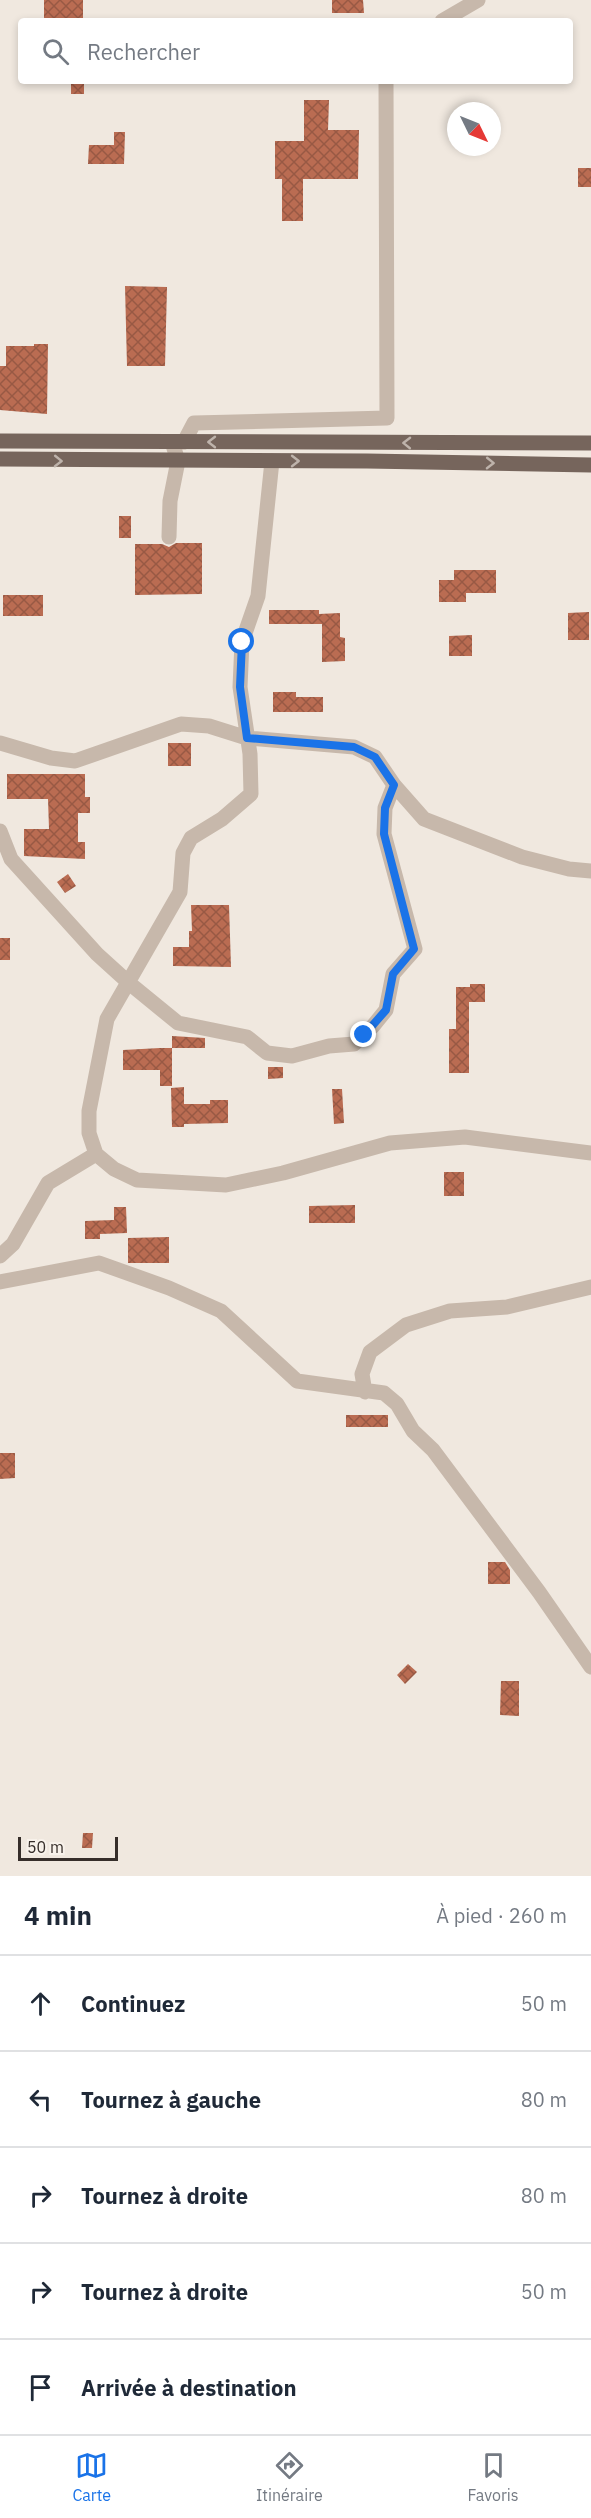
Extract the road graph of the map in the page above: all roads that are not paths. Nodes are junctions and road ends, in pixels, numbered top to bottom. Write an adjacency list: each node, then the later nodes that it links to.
1 (478, 0): 2 (street)
2 (447, 18)
3 (386, 84): 5 (street)
4 (0, 441): 5 (main road)
5 (178, 442): 6 (main road, one-way to 5); 8 (street)
6 (591, 443)
7 (0, 459): 8 (main road, one-way to 8)
8 (178, 461): 9 (main road); 11 (street)
9 (272, 461): 10 (main road, one-way to 10); 12 (street)
10 (591, 465)
11 (169, 537)
12 (247, 738): 13 (street); 14 (street); 18 (street)
13 (0, 743)
14 (394, 785): 17 (street); 18 (street)
15 (0, 831): 16 (street)
16 (5, 864): 18 (street)
17 (591, 872)
18 (129, 983): 20 (street)
19 (591, 1153): 20 (street)
20 (96, 1154): 21 (street)
21 (0, 1257)
22 (0, 1282): 24 (street)
23 (591, 1287): 24 (street)
24 (365, 1392): 25 (street)
25 (591, 1667)

